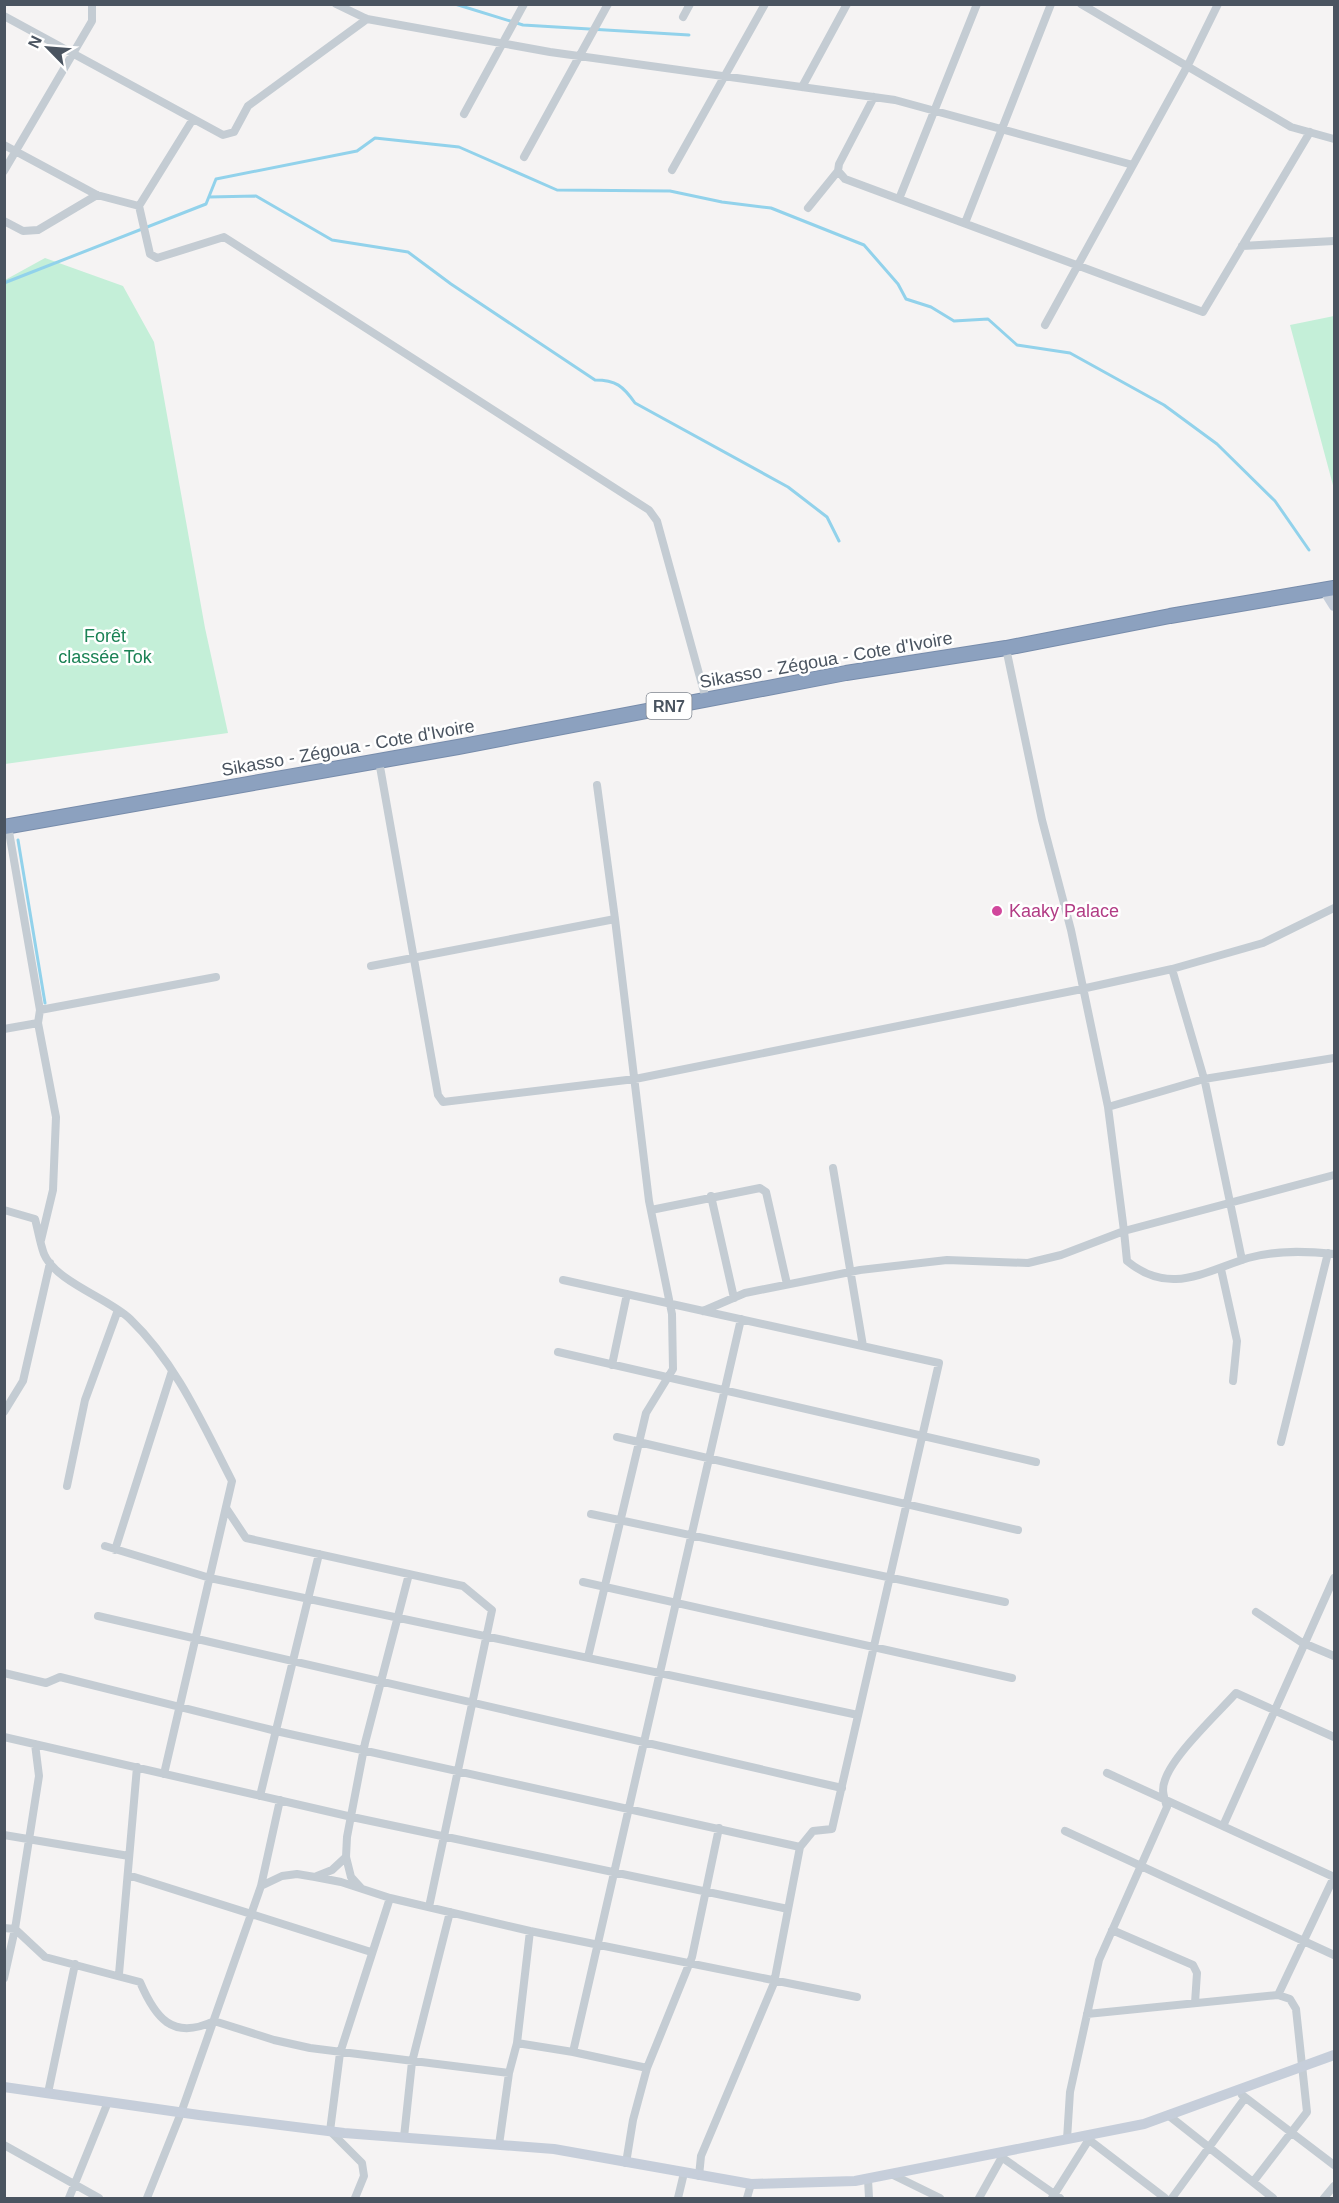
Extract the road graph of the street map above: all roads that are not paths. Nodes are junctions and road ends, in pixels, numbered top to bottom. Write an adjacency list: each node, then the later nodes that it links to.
1 (92, 4): 16 (street)
2 (336, 4): 14 (street)
3 (524, 4): 15 (street)
4 (608, 4): 17 (street)
5 (690, 4): 13 (street)
6 (765, 4): 19 (street)
7 (847, 4): 20 (street)
8 (976, 4): 22 (street)
9 (1051, 4): 25 (street)
10 (1081, 4): 18 (street)
11 (1218, 4): 18 (street)
12 (4, 16): 16 (street)
13 (683, 17)
14 (367, 19): 15 (street); 24 (street)
15 (503, 43): 17 (street); 23 (street)
16 (73, 53): 24 (street); 29 (street)
17 (580, 56): 19 (street); 30 (street)
18 (1188, 65): 26 (street); 31 (street)
19 (725, 76): 20 (street); 32 (street)
20 (802, 87): 21 (street)
21 (874, 97): 22 (street); 34 (street)
22 (934, 111): 25 (street); 36 (street)
23 (464, 114)
24 (193, 119): 37 (street)
25 (1002, 129): 31 (street); 40 (street)
26 (1310, 132): 27 (street); 42 (street)
27 (1335, 139)
28 (4, 145): 29 (street)
29 (16, 151): 33 (street); 35 (street)
30 (525, 157)
31 (1133, 165): 43 (street)
32 (672, 170)
33 (4, 171)
34 (838, 171): 36 (street); 38 (street)
35 (97, 195): 37 (street); 39 (street)
36 (899, 199): 40 (street)
37 (139, 206): 48 (street)
38 (808, 208)
39 (4, 221)
40 (965, 223): 43 (street)
41 (1335, 242): 42 (street)
42 (1242, 246): 43 (street)
43 (1078, 265): 44 (street)
44 (1045, 325)
45 (1329, 589): 46 (street); 47 (highway, Sikasso - Zégoua - Cote d'Ivoire / RN7)
46 (1335, 606)
47 (1006, 648): 48 (highway, Sikasso - Zégoua - Cote d'Ivoire / RN7); 58 (street)
48 (706, 699): 49 (highway, Sikasso - Zégoua - Cote d'Ivoire / RN7)
49 (379, 760): 51 (highway, Sikasso - Zégoua - Cote d'Ivoire / RN7); 54 (street)
50 (597, 785): 53 (street)
51 (6, 827): 59 (street)
52 (1335, 908): 56 (street)
53 (615, 919): 54 (street); 63 (street)
54 (414, 958): 55 (street); 63 (street)
55 (372, 966)
56 (1172, 969): 58 (street); 64 (street)
57 (216, 977): 59 (street)
58 (1083, 989): 63 (street); 65 (street)
59 (40, 1010): 60 (street)
60 (38, 1023): 61 (street); 73 (street)
61 (4, 1029)
62 (1335, 1058): 64 (street)
63 (635, 1079): 71 (street)
64 (1204, 1079): 65 (street); 69 (street)
65 (1108, 1107): 72 (street)
66 (833, 1168): 78 (street)
67 (1335, 1175): 69 (street)
68 (711, 1196): 71 (street); 80 (street); 82 (street)
69 (1230, 1203): 72 (street); 75 (street)
70 (4, 1210): 73 (street)
71 (651, 1210): 83 (street)
72 (1124, 1231): 77 (street); 78 (street)
73 (41, 1242): 76 (street)
74 (1332, 1253): 75 (street); 97 (street)
75 (1242, 1260): 77 (street)
76 (50, 1263): 84 (street); 94 (street)
77 (1221, 1269): 92 (street)
78 (850, 1272): 80 (street); 87 (street)
79 (562, 1280): 81 (street)
80 (787, 1284): 82 (street)
81 (627, 1294): 83 (street); 89 (street)
82 (734, 1298): 85 (street)
83 (670, 1304): 85 (street); 91 (street)
84 (118, 1310): 90 (street); 101 (street)
85 (703, 1311): 86 (street)
86 (741, 1319): 87 (street); 93 (street)
87 (863, 1346): 95 (street)
88 (558, 1352): 89 (street)
89 (612, 1365): 91 (street)
90 (172, 1371): 103 (street); 109 (street)
91 (668, 1377): 93 (street); 98 (street)
92 (1233, 1381)
93 (725, 1391): 95 (street); 99 (street)
94 (4, 1412)
95 (922, 1436): 100 (street); 102 (street)
96 (617, 1437): 98 (street)
97 (1281, 1442)
98 (640, 1443): 99 (street); 105 (street)
99 (709, 1459): 102 (street); 107 (street)
100 (1035, 1462)
101 (67, 1486)
102 (907, 1504): 106 (street); 113 (street)
103 (226, 1508): 110 (street); 112 (street)
104 (591, 1514): 105 (street)
105 (622, 1521): 107 (street); 116 (street)
106 (1018, 1530)
107 (692, 1536): 113 (street); 119 (street)
108 (105, 1546): 109 (street)
109 (116, 1550): 112 (street)
110 (319, 1554): 111 (street); 117 (street)
111 (409, 1574): 122 (street); 123 (street)
112 (210, 1578): 117 (street); 124 (street)
113 (890, 1578): 118 (street); 126 (street)
114 (1334, 1579): 125 (street)
115 (582, 1582): 116 (street)
116 (606, 1588): 119 (street); 128 (street)
117 (309, 1598): 122 (street); 129 (street)
118 (1005, 1602)
119 (676, 1603): 126 (street); 130 (street)
120 (1256, 1612): 125 (street)
121 (98, 1616): 124 (street)
122 (398, 1617): 123 (street); 133 (street)
123 (486, 1635): 128 (street); 134 (street)
124 (196, 1638): 129 (street); 135 (street)
125 (1305, 1643): 127 (street); 136 (street)
126 (874, 1647): 132 (street); 137 (street)
127 (1335, 1656)
128 (588, 1657): 130 (street)
129 (293, 1661): 133 (street); 138 (street)
130 (659, 1672): 137 (street); 141 (street)
131 (4, 1673): 135 (street)
132 (1012, 1678)
133 (382, 1682): 134 (street); 143 (street)
134 (472, 1702): 141 (street); 145 (street)
135 (180, 1705): 138 (street); 147 (street)
136 (1275, 1710): 140 (street); 150 (street); 154 (street)
137 (858, 1715): 148 (street)
138 (276, 1731): 143 (street); 149 (street)
139 (4, 1737): 142 (street)
140 (1335, 1737)
141 (644, 1742): 148 (street); 152 (street)
142 (35, 1744): 144 (street); 159 (street)
143 (364, 1749): 145 (street); 153 (street)
144 (137, 1767): 147 (street); 161 (street)
145 (458, 1770): 152 (street); 158 (street)
146 (1107, 1773): 150 (street)
147 (164, 1774): 149 (street)
148 (842, 1788): 160 (street)
149 (260, 1796): 151 (street)
150 (1164, 1799): 154 (street); 163 (street)
151 (280, 1800): 153 (street); 168 (street)
152 (629, 1808): 155 (street); 164 (street)
153 (352, 1817): 158 (street); 162 (street)
154 (1223, 1826): 167 (street)
155 (719, 1828): 160 (street); 170 (street)
156 (1065, 1831): 163 (street)
157 (4, 1835): 159 (street)
158 (444, 1836): 164 (street); 172 (street)
159 (31, 1839): 161 (street); 177 (street)
160 (800, 1847): 173 (street)
161 (129, 1856): 165 (street)
162 (346, 1857): 166 (street); 169 (street)
163 (1141, 1865): 178 (street); 180 (street)
164 (615, 1874): 170 (street); 181 (street)
165 (128, 1875): 174 (street); 186 (street)
166 (315, 1877): 168 (street); 169 (street)
167 (1334, 1877): 180 (street)
168 (261, 1886): 174 (street)
169 (362, 1889): 171 (street)
170 (706, 1892): 173 (street); 184 (street)
171 (390, 1898): 172 (street); 182 (street)
172 (429, 1907): 175 (street)
173 (788, 1909): 188 (street)
174 (251, 1912): 182 (street); 193 (street)
175 (450, 1912): 179 (street); 198 (street)
176 (4, 1928): 177 (street)
177 (15, 1929): 185 (street); 187 (street)
178 (1112, 1930): 191 (street); 192 (street)
179 (530, 1931): 181 (street); 194 (street)
180 (1304, 1941): 183 (street); 189 (street)
181 (598, 1945): 184 (street); 196 (street)
182 (371, 1952): 195 (street)
183 (1335, 1955)
184 (690, 1963): 188 (street); 200 (street)
185 (75, 1964): 186 (street); 203 (street)
186 (119, 1974): 193 (street)
187 (4, 1978)
188 (775, 1981): 190 (street); 221 (street)
189 (1278, 1995): 191 (street); 199 (street)
190 (857, 1998)
191 (1195, 2003): 192 (street)
192 (1087, 2014): 212 (street)
193 (214, 2021): 195 (street); 206 (street)
194 (517, 2043): 196 (street); 201 (street)
195 (340, 2052): 198 (street); 208 (street)
196 (573, 2052): 200 (street)
197 (1335, 2055): 199 (street)
198 (412, 2062): 201 (street); 210 (street)
199 (1301, 2067): 204 (street); 209 (street)
200 (647, 2068): 217 (street)
201 (509, 2073): 214 (street)
202 (4, 2086): 203 (street)
203 (48, 2093): 205 (street)
204 (1241, 2094): 207 (street); 209 (street); 215 (street)
205 (108, 2102): 206 (street); 225 (street)
206 (181, 2113): 208 (street); 230 (street)
207 (1168, 2115): 211 (street); 215 (street)
208 (330, 2131): 210 (street); 231 (street)
209 (1291, 2132): 218 (street); 223 (street)
210 (404, 2137): 214 (street)
211 (1086, 2138): 212 (street); 227 (street); 237 (street)
212 (1067, 2139): 216 (street)
213 (4, 2145): 225 (street)
214 (500, 2145): 217 (street)
215 (1209, 2147): 223 (street); 238 (street)
216 (1000, 2155): 220 (street); 227 (street); 236 (street)
217 (627, 2163): 219 (street)
218 (1335, 2165)
219 (684, 2173): 221 (street); 232 (street)
220 (891, 2174): 222 (street); 235 (street)
221 (699, 2176): 224 (street)
222 (868, 2179): 224 (street); 234 (street)
223 (1253, 2182): 239 (street)
224 (751, 2184): 233 (street)
225 (75, 2185): 228 (street); 229 (street)
226 (1335, 2186): 240 (street)
227 (1055, 2197)
228 (69, 2199)
229 (99, 2199)
230 (147, 2199)
231 (355, 2199)
232 (678, 2199)
233 (747, 2199)
234 (869, 2199)
235 (940, 2199)
236 (979, 2199)
237 (1165, 2199)
238 (1172, 2199)
239 (1274, 2199)
240 (1324, 2199)

